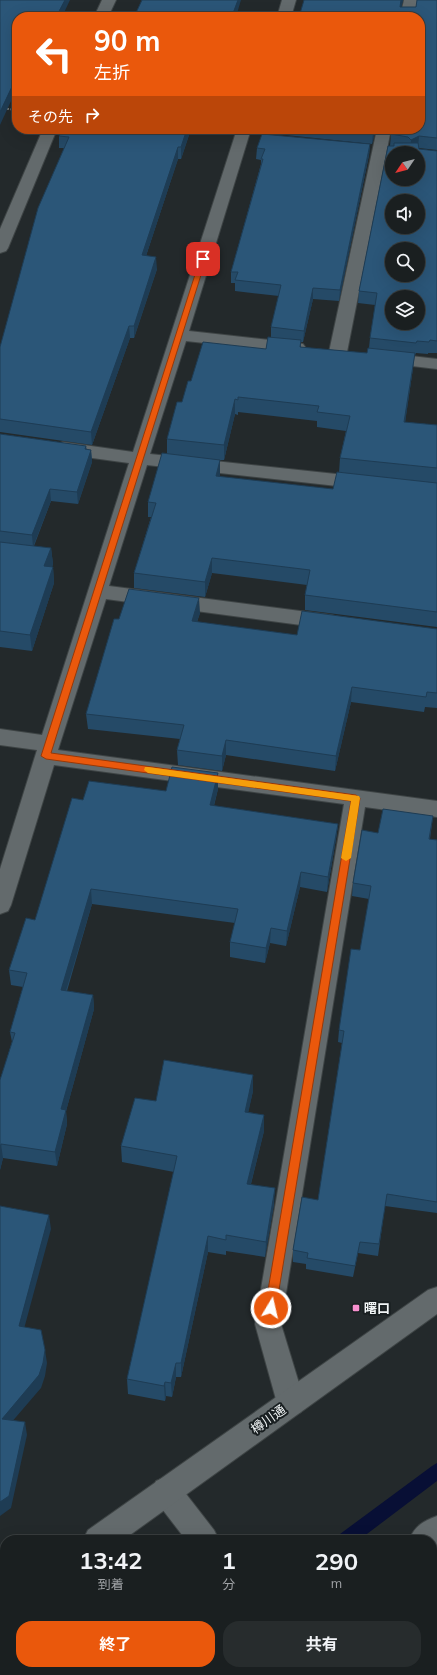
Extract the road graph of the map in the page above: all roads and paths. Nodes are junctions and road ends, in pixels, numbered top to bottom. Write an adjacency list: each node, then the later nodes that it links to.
1 (109, 0): 4 (street)
2 (290, 0): 5 (street)
3 (411, 0): 6 (street)
4 (103, 12)
5 (286, 12)
6 (408, 12)
7 (0, 108): 8 (path)
8 (12, 109)
9 (48, 134): 13 (street)
10 (383, 134): 12 (street)
11 (247, 135): 14 (street)
12 (380, 151): 15 (street)
13 (0, 245)
14 (179, 335): 15 (street); 18 (street)
15 (340, 352): 16 (street)
16 (437, 364)
17 (47, 446): 18 (street)
18 (140, 458): 19 (street); 20 (street)
19 (382, 485)
20 (98, 591): 21 (street); 23 (street)
21 (350, 625)
22 (0, 737): 23 (street)
23 (48, 750): 24 (street); 26 (street)
24 (356, 798): 25 (street); 28 (street)
25 (437, 809)
26 (0, 905)
27 (437, 1298): 28 (street, 樽川通)
28 (291, 1403): 29 (street, 樽川通)
29 (166, 1491): 30 (street, 樽川通); 31 (street)
30 (105, 1535)
31 (200, 1535)

